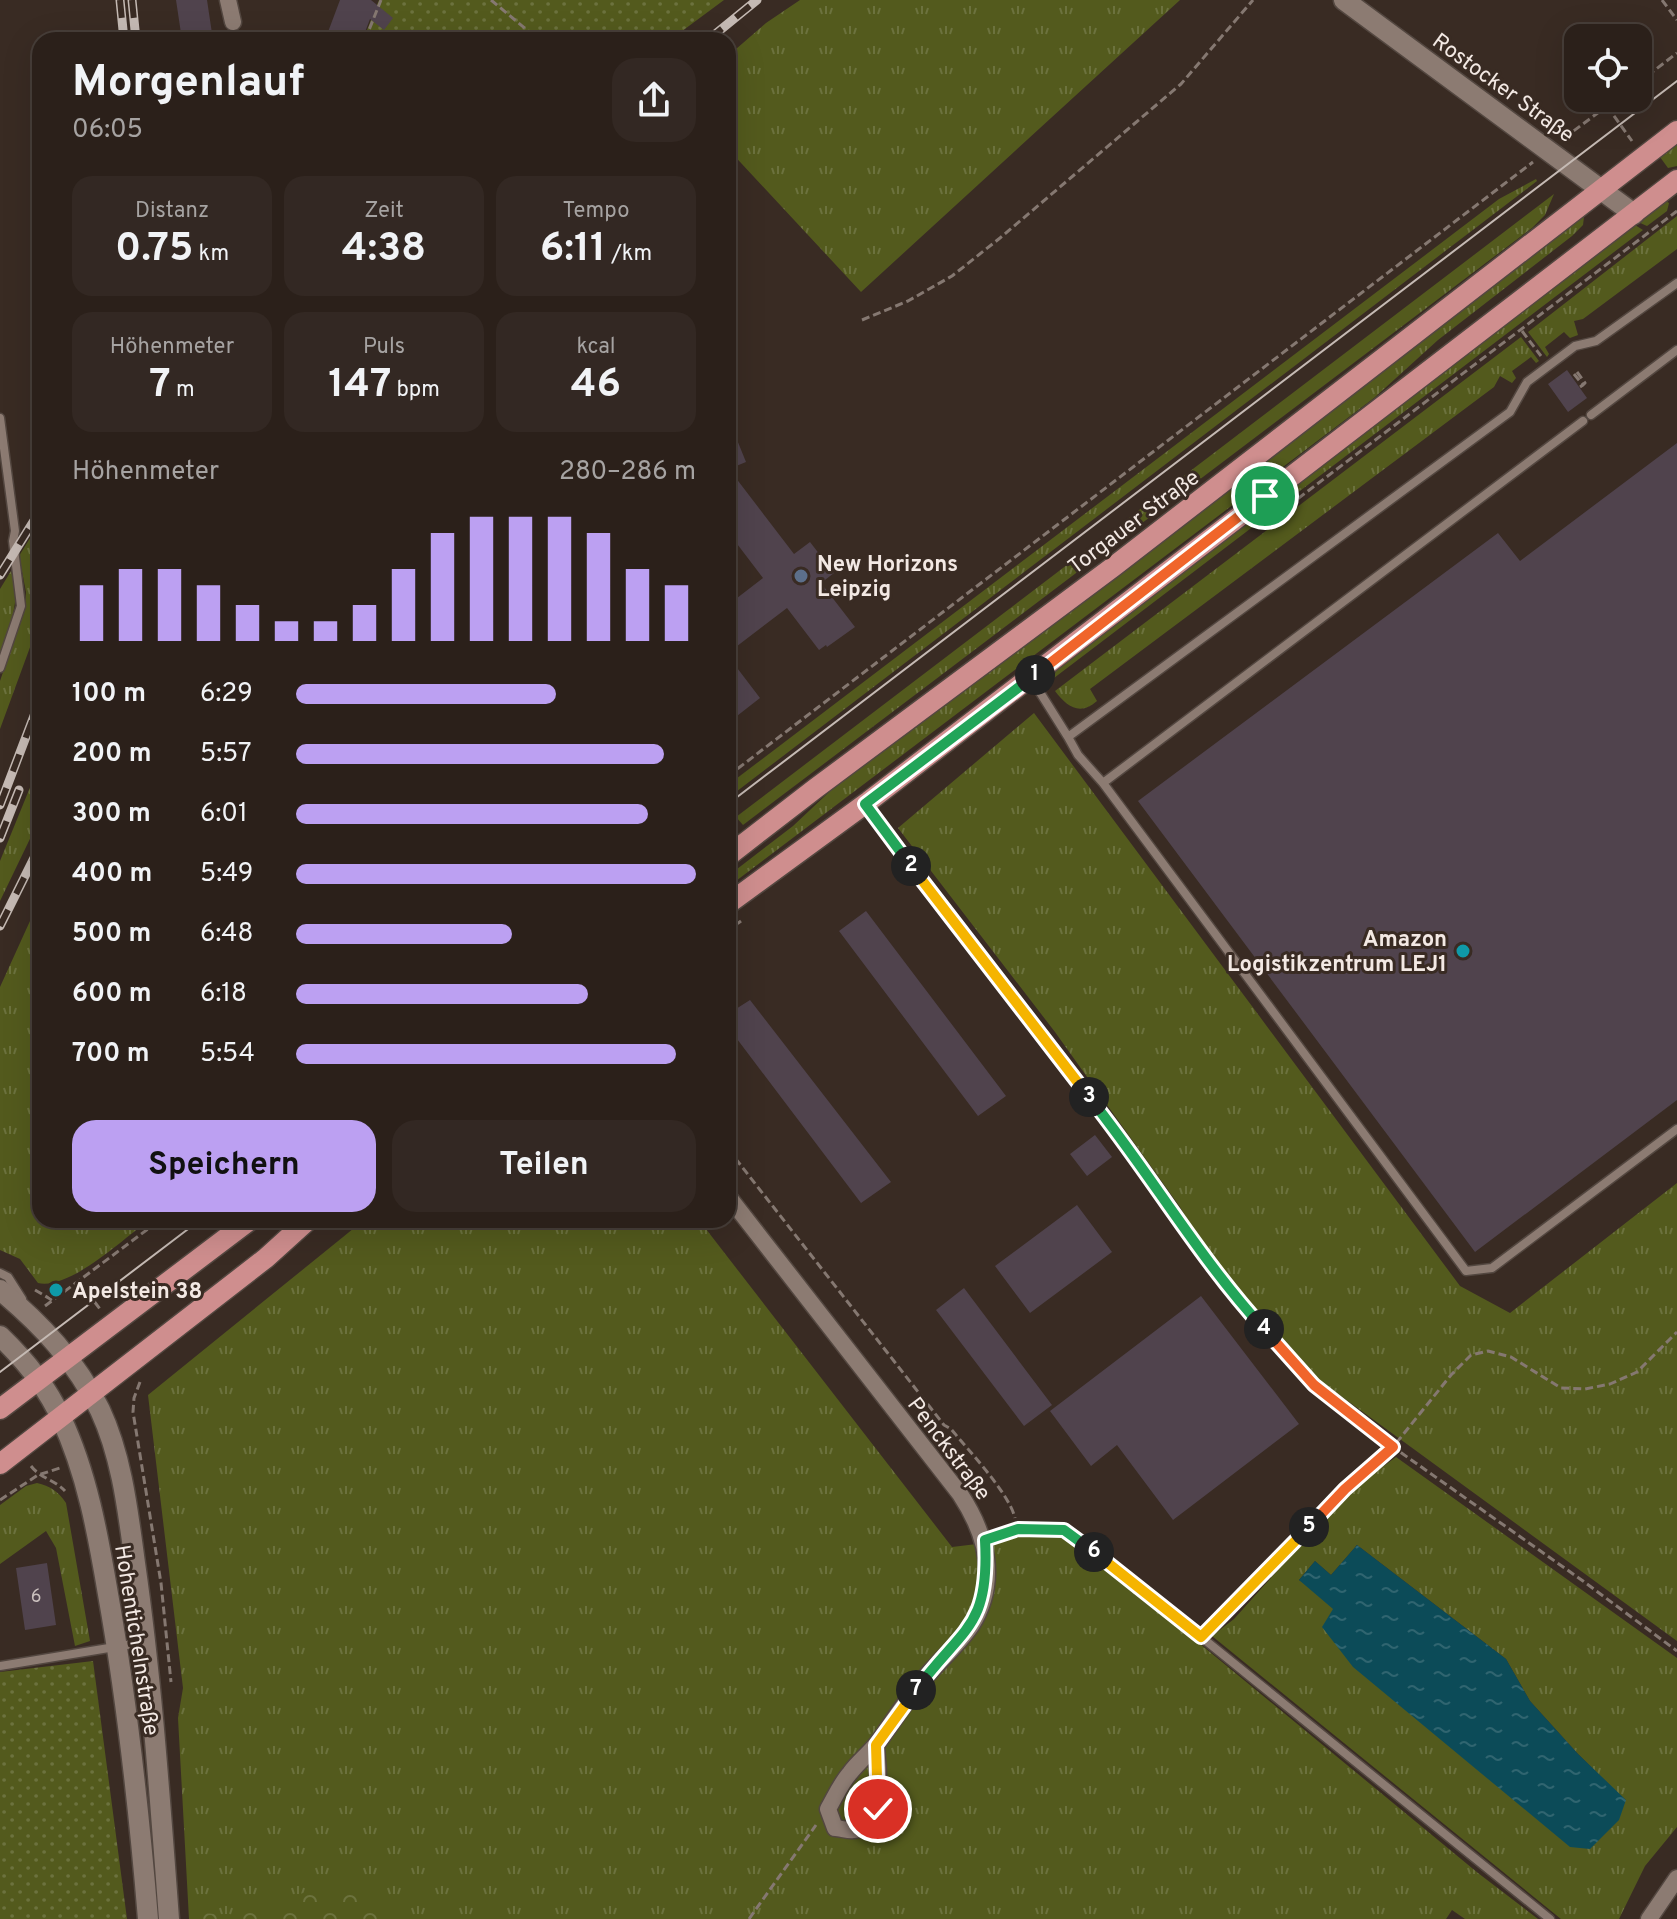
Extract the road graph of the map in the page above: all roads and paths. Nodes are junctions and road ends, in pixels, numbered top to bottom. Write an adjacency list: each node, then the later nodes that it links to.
1 (228, 0): 8 (street)
2 (381, 0): 9 (path)
3 (491, 0): 10 (path)
4 (1253, 0): 20 (path)
5 (1344, 0): 15 (main road, Rostocker Straße)
6 (1662, 0): 7 (path)
7 (1677, 20)
8 (233, 22)
9 (368, 32)
10 (529, 32)
11 (1677, 53): 12 (path)
12 (1652, 72)
13 (1599, 112): 15 (path)
14 (1677, 131): 17 (main road, Torgauer Straße)
15 (1549, 149): 17 (main road, Rostocker Straße); 30 (path)
16 (1677, 180): 18 (main road)
17 (1601, 189): 18 (main road, Rostocker Straße); 33 (main road, Torgauer Straße)
18 (1634, 214): 28 (main road)
19 (1677, 283): 29 (lane)
20 (862, 320)
21 (1677, 350): 24 (lane)
22 (1575, 373): 23 (path)
23 (1581, 386)
24 (1591, 415)
25 (0, 418): 27 (lane)
26 (1583, 421): 31 (lane)
27 (0, 668)
28 (1031, 678): 29 (lane); 32 (main road)
29 (1068, 737): 31 (lane)
30 (736, 770)
31 (1103, 783): 35 (lane)
32 (865, 804): 34 (main road); 41 (lane)
33 (736, 850)
34 (736, 898)
35 (1677, 1129)
36 (736, 1159): 59 (path)
37 (736, 1206): 60 (street, Penckstraße)
38 (150, 1228): 43 (path)
39 (239, 1228): 50 (main road)
40 (299, 1228): 52 (main road)
41 (1198, 1250): 55 (path)
42 (0, 1273): 47 (lane)
43 (79, 1282): 45 (path); 46 (path)
44 (0, 1290): 47 (main road, Hohentichelnstraße)
45 (52, 1300)
46 (101, 1310)
47 (32, 1317): 50 (main road, Hohentichelnstraße)
48 (1677, 1332): 55 (path)
49 (0, 1336): 51 (main road, Hohentichelnstraße)
50 (68, 1358): 51 (main road); 52 (main road, Hohentichelnstraße)
51 (39, 1380): 53 (main road); 54 (main road, Hohentichelnstraße)
52 (92, 1395): 54 (main road); 62 (main road, Hohentichelnstraße)
53 (0, 1409)
54 (62, 1419): 56 (main road); 63 (main road, Hohentichelnstraße)
55 (1393, 1447): 61 (path); 64 (path)
56 (0, 1464)
57 (38, 1475): 58 (path)
58 (0, 1500)
59 (1018, 1529): 60 (lane); 61 (lane)
60 (985, 1540): 66 (street, Penckstraße)
61 (1201, 1637): 72 (lane)
62 (146, 1642): 63 (lane); 70 (main road, Hohentichelnstraße)
63 (117, 1646): 65 (lane); 69 (main road, Hohentichelnstraße)
64 (1677, 1651)
65 (0, 1666)
66 (876, 1745): 67 (street, Penckstraße); 67 (street)
67 (828, 1809): 71 (path)
68 (1677, 1878): 73 (street)
69 (148, 1919)
70 (169, 1919)
71 (749, 1919)
72 (1550, 1919)
73 (1649, 1919)

